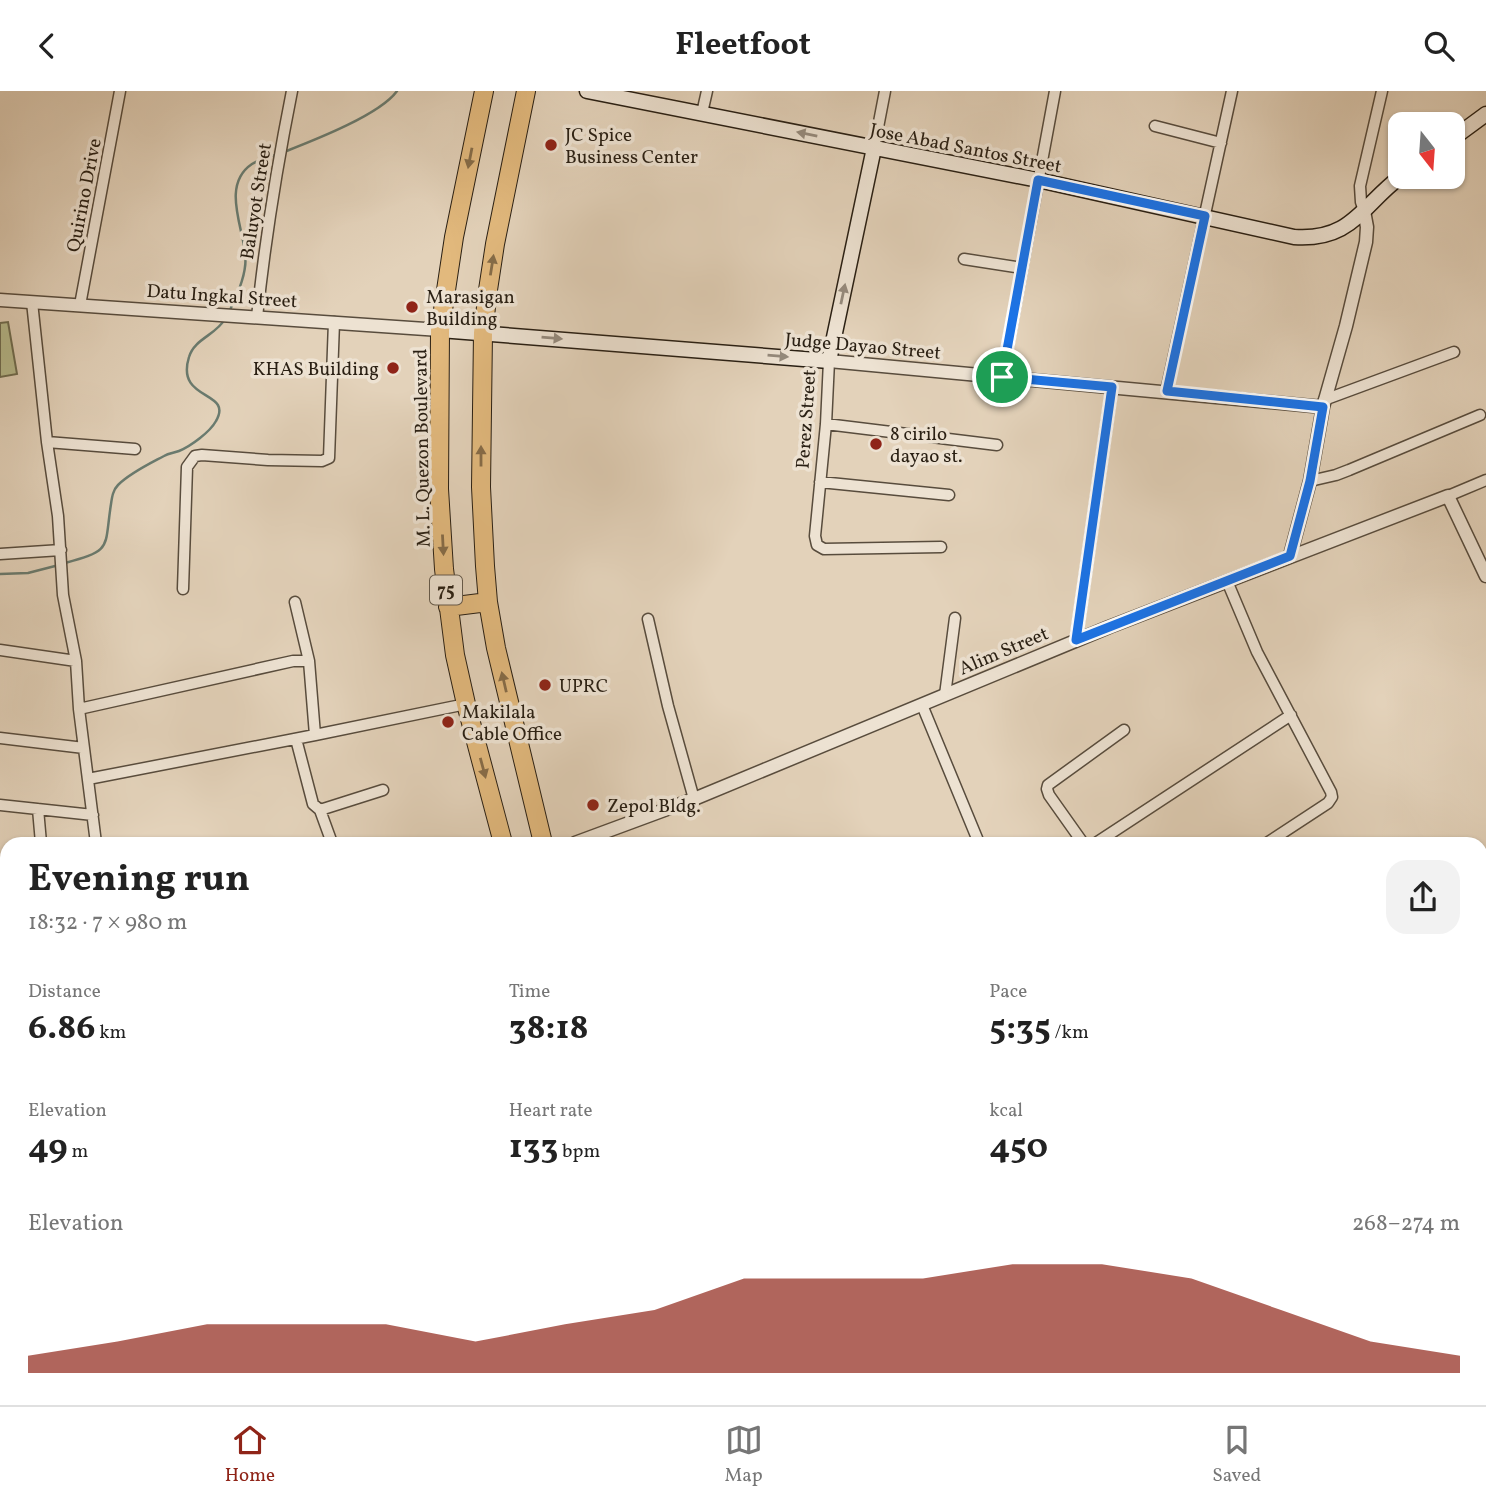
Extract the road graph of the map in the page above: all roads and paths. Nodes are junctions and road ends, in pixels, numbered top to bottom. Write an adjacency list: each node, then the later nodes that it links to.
1 (120, 91): 25 (street, Quirino Drive)
2 (292, 91): 26 (street, Baluyot Street)
3 (484, 91): 28 (highway, M. L. Quezon Boulevard / 75, one-way to 28)
4 (526, 91): 29 (highway, 75, one-way to 4)
5 (587, 91): 11 (main road, Jose Abad Santos Street)
6 (707, 91): 11 (street)
7 (885, 91): 16 (street, Perez Street)
8 (1055, 91): 17 (street)
9 (1232, 91): 15 (street)
10 (1382, 91): 19 (street)
11 (702, 113): 16 (main road, Jose Abad Santos Street, one-way to 11)
12 (1486, 114): 14 (main road)
13 (1155, 127): 15 (street)
14 (1465, 129)
15 (1221, 143): 20 (street)
16 (874, 148): 17 (main road, Jose Abad Santos Street); 31 (main road, Perez Street, one-way to 16)
17 (1038, 180): 20 (main road, Jose Abad Santos Street); 22 (street)
18 (1388, 188): 19 (main road, Jose Abad Santos Street)
19 (1364, 211): 20 (main road, Jose Abad Santos Street); 35 (street)
20 (1205, 216): 34 (street)
21 (964, 259): 22 (street)
22 (1022, 268): 32 (street)
23 (0, 300): 24 (street, Datu Ingkal Street)
24 (32, 302): 25 (street, Datu Ingkal Street); 38 (street)
25 (80, 305): 26 (street, Datu Ingkal Street)
26 (257, 317): 27 (street, Datu Ingkal Street)
27 (334, 322): 28 (street, Datu Ingkal Street); 52 (street)
28 (440, 330): 29 (main road, Judge Dayao Street); 55 (highway, M. L. Quezon Boulevard / 75, one-way to 55)
29 (484, 333): 31 (main road, Judge Dayao Street, one-way to 31); 54 (highway, 75, one-way to 29)
30 (1454, 352): 35 (street)
31 (829, 361): 32 (street, Judge Dayao Street); 37 (street, Perez Street)
32 (1002, 377): 33 (street, Judge Dayao Street)
33 (1112, 387): 34 (street, Judge Dayao Street); 58 (street)
34 (1167, 391): 35 (street, Judge Dayao Street)
35 (1324, 403): 42 (street)
36 (1480, 415): 42 (street)
37 (826, 424): 39 (street); 43 (street, Perez Street)
38 (47, 442): 40 (street); 48 (street)
39 (997, 445)
40 (135, 449)
41 (1486, 479): 45 (street, Alim Street)
42 (1310, 481): 49 (street)
43 (820, 482): 44 (street); 46 (street, Perez Street)
44 (949, 495)
45 (1448, 496): 49 (street, Alim Street); 50 (street)
46 (941, 547)
47 (0, 554): 48 (street)
48 (61, 554): 60 (street)
49 (1290, 556): 51 (street, Alim Street)
50 (1486, 576)
51 (1227, 580): 58 (street, Alim Street); 66 (street)
52 (183, 589)
53 (295, 602): 61 (street)
54 (488, 602): 55 (highway); 83 (highway, 75, one-way to 54)
55 (448, 607): 63 (highway, M. L. Quezon Boulevard / 75)
56 (955, 618): 62 (street)
57 (648, 619): 74 (street)
58 (1076, 640): 62 (street, Alim Street)
59 (0, 650): 60 (street)
60 (76, 661): 65 (street)
61 (309, 661): 65 (street); 68 (street)
62 (945, 695): 64 (street, Alim Street)
63 (466, 704): 68 (street); 82 (highway, M. L. Quezon Boulevard / 75, one-way to 82)
64 (922, 705): 74 (street, Alim Street); 85 (street)
65 (79, 709): 71 (street)
66 (1292, 715): 87 (street); 88 (street)
67 (1124, 730): 86 (street)
68 (315, 735): 70 (street)
69 (0, 738): 71 (street)
70 (296, 739): 72 (street); 77 (street)
71 (84, 748): 72 (street)
72 (88, 779): 78 (street)
73 (383, 790): 77 (street)
74 (694, 799): 84 (street, Alim Street)
75 (0, 805): 76 (street)
76 (38, 809): 78 (street); 79 (street)
77 (320, 810): 81 (street)
78 (93, 815): 80 (street)
79 (40, 837)
80 (95, 837)
81 (330, 837)
82 (501, 837)
83 (542, 837)
84 (591, 837)
85 (977, 837)
86 (1079, 837)
87 (1105, 837)
88 (1276, 837)

